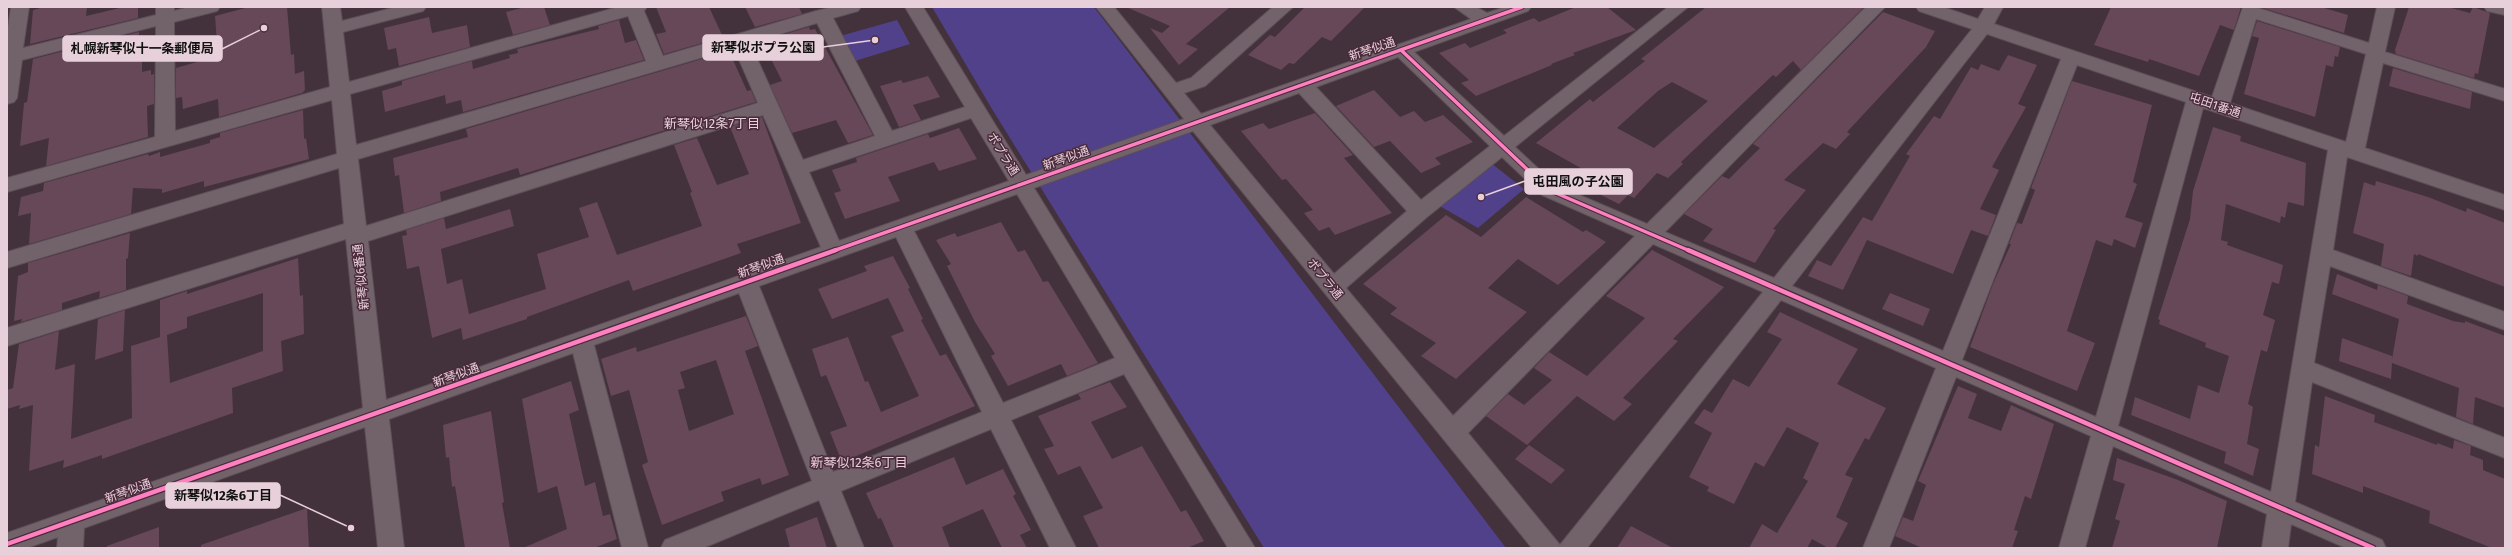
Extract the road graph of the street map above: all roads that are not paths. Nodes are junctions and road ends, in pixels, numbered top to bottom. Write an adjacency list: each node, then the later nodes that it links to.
1 (20, 7): 29 (street)
2 (210, 7): 20 (street)
3 (331, 7): 24 (street, 新琴似6番通)
4 (417, 7): 24 (street)
5 (635, 7): 30 (street); 33 (street)
6 (852, 7): 21 (street)
7 (914, 7): 39 (street, ポプラ通)
8 (1284, 7): 32 (street)
9 (1463, 7): 22 (street)
10 (1522, 7): 22 (street, 新琴似通)
11 (1679, 7): 43 (street)
12 (1876, 7): 53 (street)
13 (1925, 7): 23 (street, 屯田1番通)
14 (1994, 7): 23 (street)
15 (2386, 7): 27 (street)
16 (2493, 7): 19 (street)
17 (1108, 8): 32 (street, ポプラ通)
18 (2242, 9): 27 (street); 38 (street)
19 (2505, 10)
20 (165, 13): 29 (street); 41 (street)
21 (822, 15): 25 (street); 42 (street)
22 (1486, 20): 26 (street, 新琴似通)
23 (1983, 27): 28 (street, 屯田1番通); 59 (street)
24 (334, 29): 33 (street, 新琴似6番通)
25 (740, 40): 30 (street); 37 (street)
26 (1401, 50): 31 (street, 新琴似通); 43 (street)
27 (2376, 53): 34 (street); 44 (street)
28 (2071, 57): 36 (street, 屯田1番通); 64 (street)
29 (10, 58): 35 (street)
30 (657, 64): 45 (street)
31 (1302, 84): 40 (street, 新琴似通); 50 (street)
32 (1173, 90): 40 (street, ポプラ通)
33 (340, 91): 41 (street); 45 (street, 新琴似6番通)
34 (2505, 95)
35 (7, 98)
36 (2196, 99): 38 (street, 屯田1番通); 68 (street)
37 (770, 106): 46 (street); 52 (street)
38 (2219, 107): 44 (street, 屯田1番通)
39 (976, 110): 42 (street); 47 (street, ポプラ通)
40 (1197, 122): 47 (street, 新琴似通); 58 (street, ポプラ通)
41 (165, 140): 48 (street)
42 (887, 140): 46 (street)
43 (1504, 147): 50 (street); 53 (street)
44 (2346, 149): 49 (street, 屯田1番通); 55 (street)
45 (348, 157): 52 (street, 新琴似6番通); 56 (street)
46 (798, 169): 54 (street)
47 (1022, 184): 51 (street, 新琴似通); 63 (street, ポプラ通)
48 (7, 185)
49 (2505, 203)
50 (1420, 212): 58 (street)
51 (902, 226): 54 (street, 新琴似通); 67 (street)
52 (356, 233): 61 (street); 66 (street, 新琴似6番通)
53 (1653, 233): 59 (street); 69 (street)
54 (833, 251): 57 (street, 新琴似通)
55 (2321, 254): 60 (street); 65 (street)
56 (7, 260)
57 (746, 282): 62 (street, 新琴似通); 71 (street)
58 (1332, 288): 69 (street, ポプラ通)
59 (1778, 289): 64 (street); 83 (street)
60 (2505, 321)
61 (7, 337)
62 (581, 341): 66 (street, 新琴似通); 77 (street)
63 (1128, 362): 67 (street); 81 (street, ポプラ通)
64 (1948, 364): 68 (street); 84 (street)
65 (2302, 368): 70 (street); 72 (street)
66 (376, 413): 73 (street, 新琴似通); 76 (street, 新琴似6番通)
67 (996, 415): 71 (street); 80 (street)
68 (2104, 430): 72 (street); 85 (street)
69 (1452, 433): 82 (street, ポプラ通)
70 (2505, 448)
71 (827, 484): 78 (street); 79 (street)
72 (2282, 508): 86 (street); 87 (street)
73 (72, 521): 74 (street, 新琴似通); 75 (street)
74 (7, 544)
75 (70, 548)
76 (391, 548)
77 (635, 548)
78 (674, 548)
79 (851, 548)
80 (1063, 548)
81 (1242, 548)
82 (1548, 548)
83 (1571, 548)
84 (1876, 548)
85 (2072, 548)
86 (2276, 548)
87 (2373, 548)

